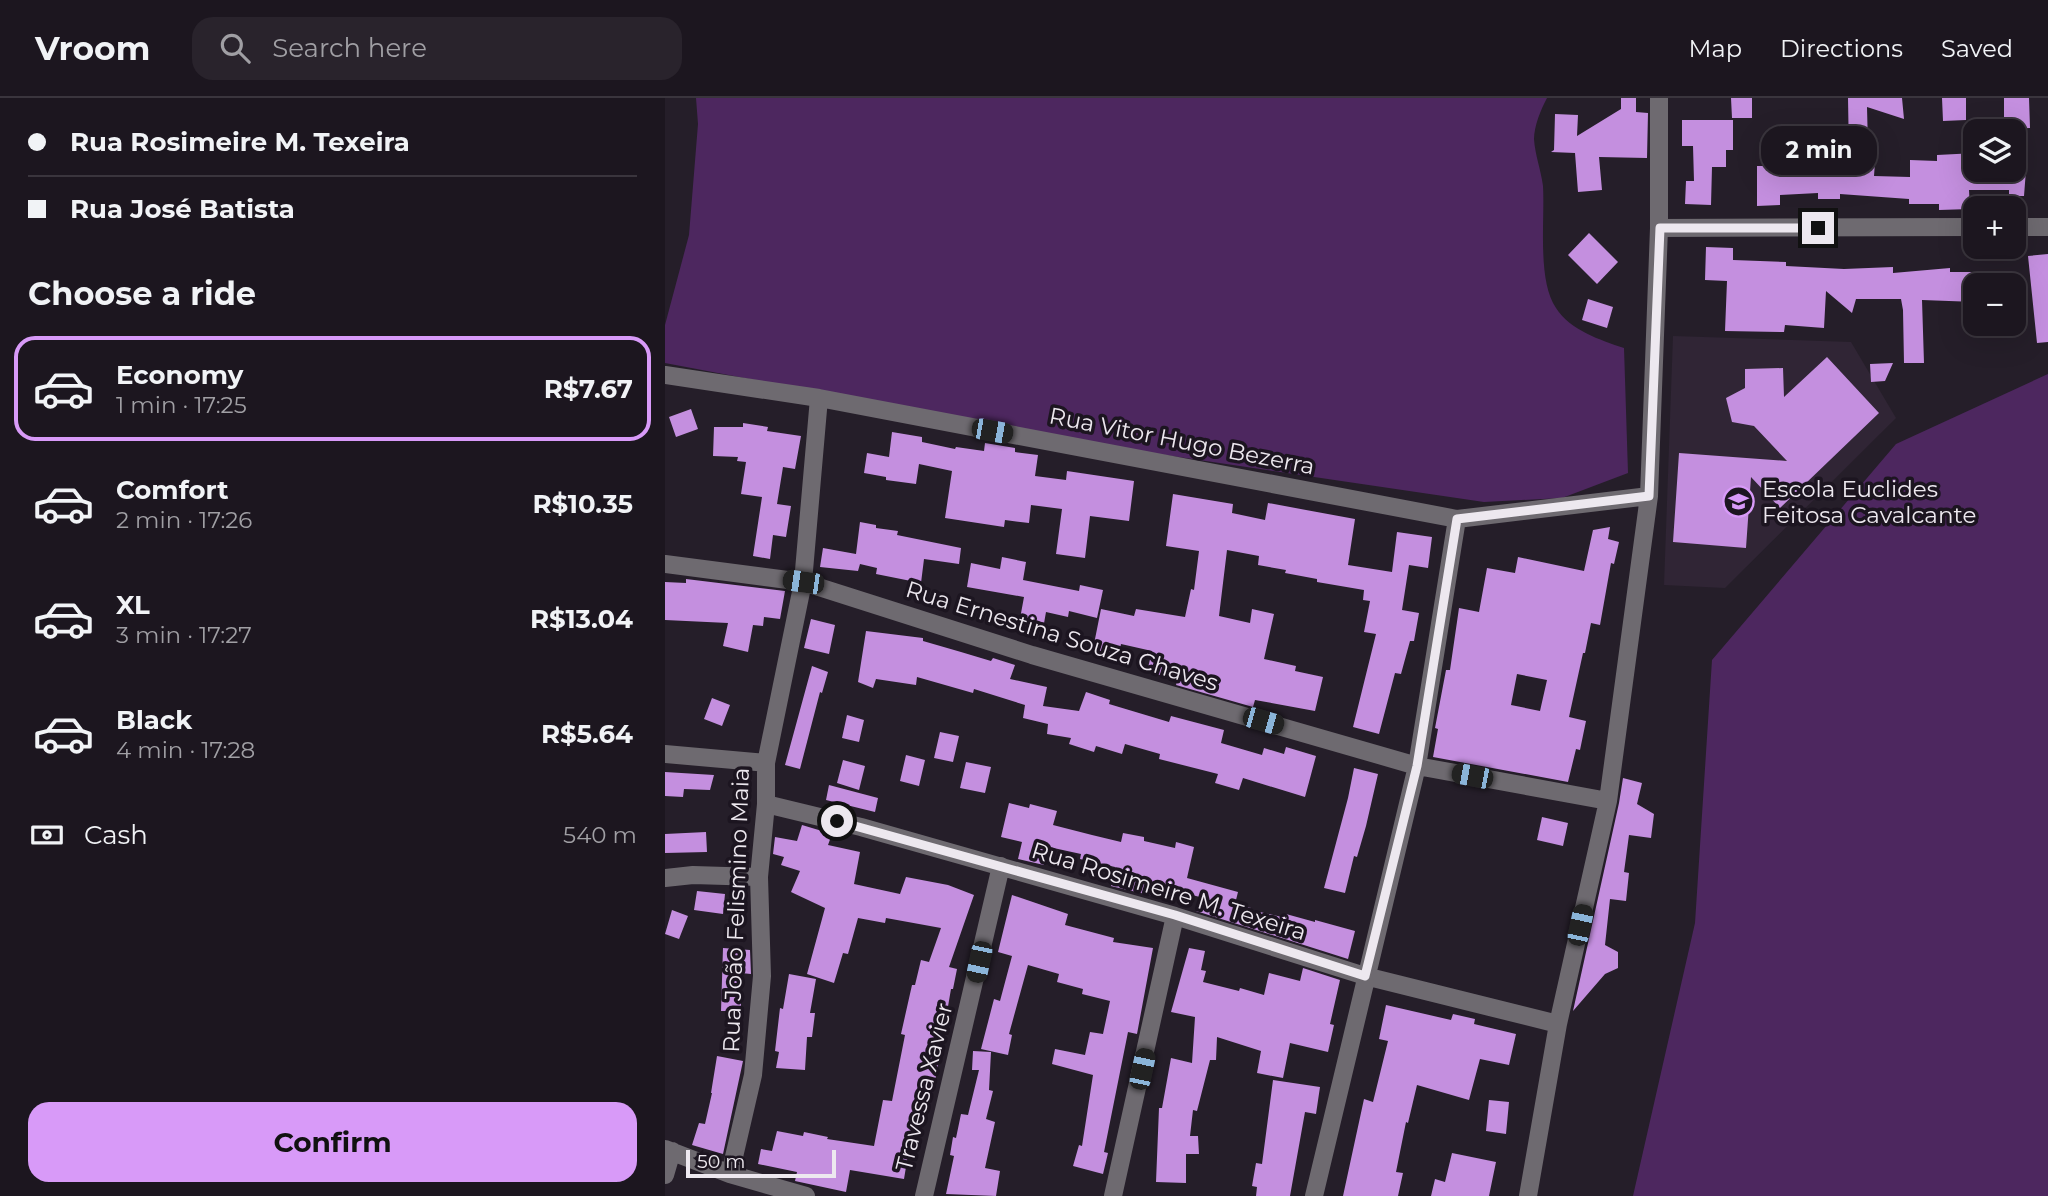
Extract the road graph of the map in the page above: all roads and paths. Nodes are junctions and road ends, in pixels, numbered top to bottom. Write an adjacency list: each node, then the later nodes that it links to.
1 (1659, 98): 5 (street)
2 (1963, 227): 5 (street)
3 (2026, 227): 4 (street)
4 (2048, 227)
5 (1660, 228): 8 (street)
6 (665, 375): 7 (street, Rua Vitor Hugo Bezerra)
7 (819, 398): 9 (street, Rua Vitor Hugo Bezerra); 11 (street, Rua João Felismino Maia)
8 (1649, 496): 9 (street, Rua Vitor Hugo Bezerra); 15 (street)
9 (1457, 519): 14 (street)
10 (665, 565): 11 (street, Rua Ernestina Souza Chaves)
11 (803, 582): 13 (street, Rua João Felismino Maia); 14 (street, Rua Ernestina Souza Chaves)
12 (665, 754): 13 (street)
13 (766, 763): 16 (street, Rua João Felismino Maia)
14 (1417, 766): 15 (street, Rua Ernestina Souza Chaves); 21 (street)
15 (1608, 801): 22 (street)
16 (767, 804): 17 (street, Rua Rosimeire M. Texeira); 18 (street, Rua João Felismino Maia)
17 (1000, 866): 20 (street, Rua Rosimeire M. Texeira); 27 (street, Travessa Xavier)
18 (759, 877): 19 (street); 24 (street, Rua João Felismino Maia)
19 (665, 878)
20 (1175, 915): 21 (street, Rua Rosimeire M. Texeira); 28 (street)
21 (1365, 976): 22 (street, Rua Rosimeire M. Texeira); 29 (street)
22 (1558, 1024): 30 (street)
23 (668, 1150): 24 (street); 25 (street)
24 (730, 1174): 26 (street)
25 (665, 1175)
26 (806, 1196)
27 (924, 1196)
28 (1113, 1196)
29 (1314, 1196)
30 (1528, 1196)

